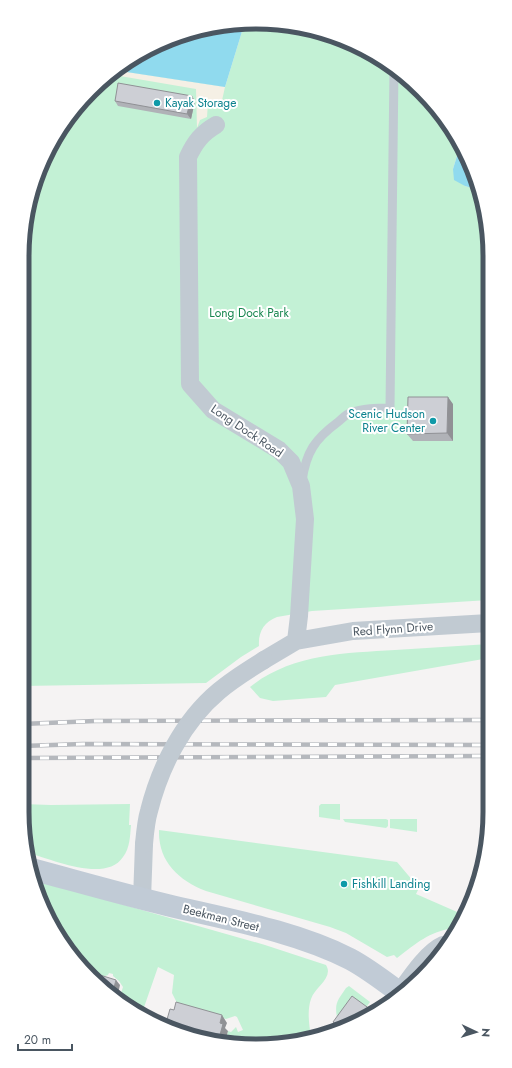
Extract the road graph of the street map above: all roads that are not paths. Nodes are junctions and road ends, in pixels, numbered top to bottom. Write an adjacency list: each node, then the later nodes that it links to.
1 (394, 76): 3 (lane)
2 (216, 125): 3 (street, Long Dock Road)
3 (301, 486): 5 (street, Long Dock Road)
4 (483, 623): 5 (street, Red Flynn Drive)
5 (296, 641): 7 (street, bridge)
6 (37, 870): 7 (street, Beekman Street)
7 (142, 899): 10 (street, Beekman Street)
8 (438, 947): 9 (street)
9 (408, 981)
10 (396, 990)

